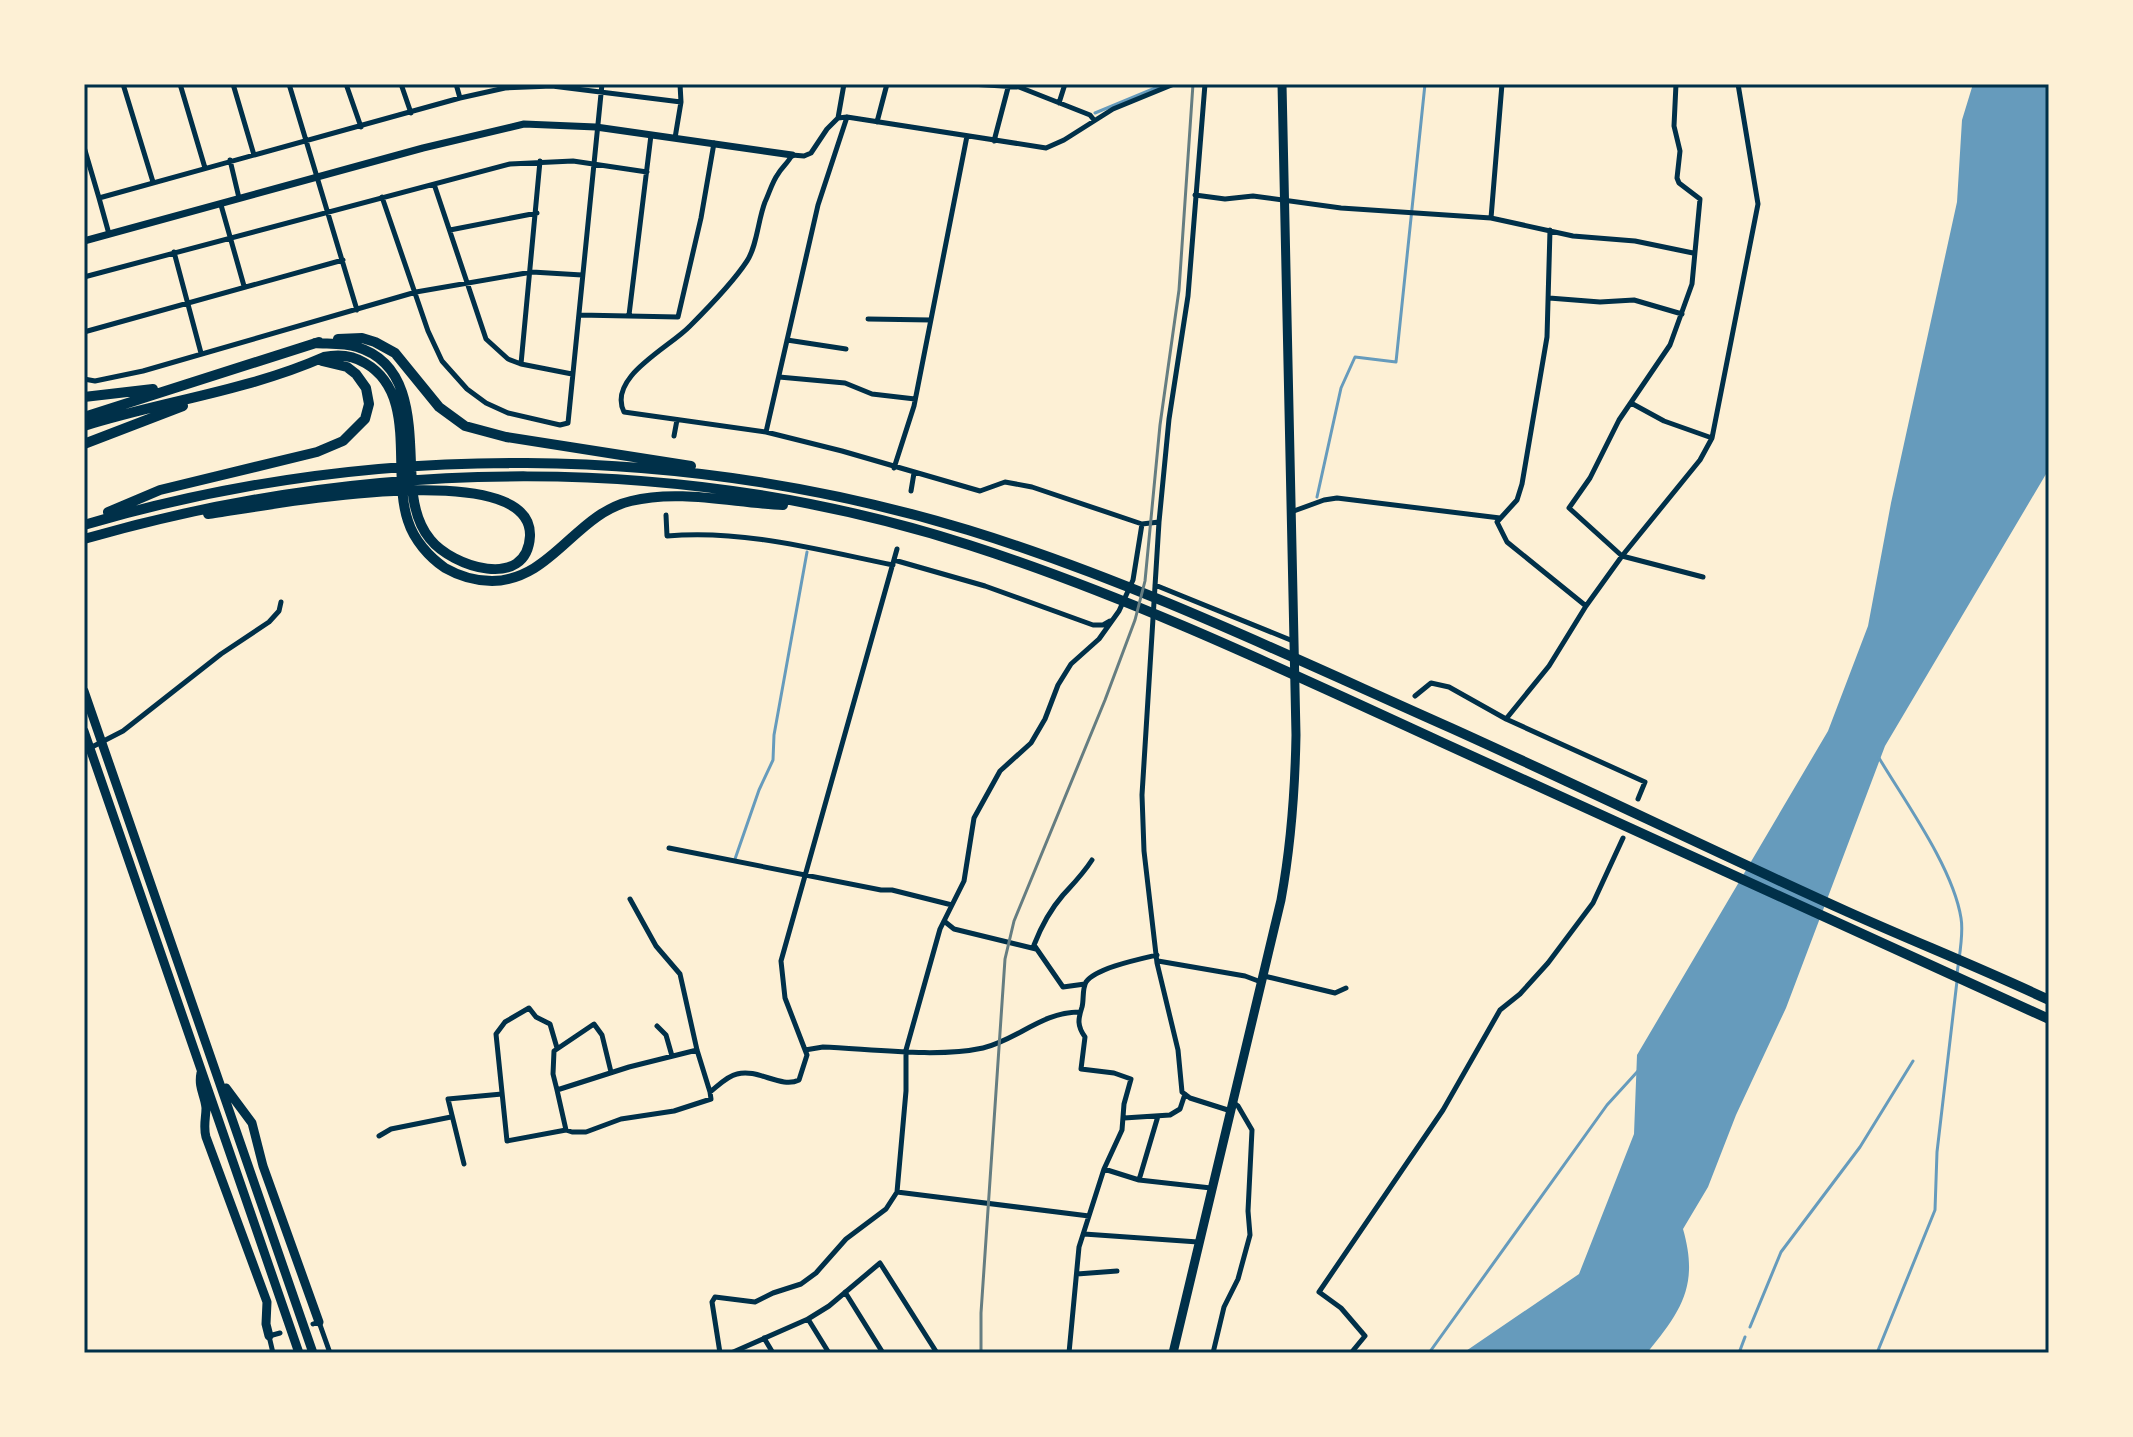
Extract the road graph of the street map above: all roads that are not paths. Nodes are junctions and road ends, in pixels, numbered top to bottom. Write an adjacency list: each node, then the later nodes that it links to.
1 (123, 84): 51 (street)
2 (180, 84): 48 (street)
3 (233, 84): 42 (street)
4 (289, 84): 39 (street)
5 (346, 84): 33 (street)
6 (401, 84): 28 (street)
7 (456, 84): 25 (street)
8 (602, 84): 24 (street)
9 (680, 84): 26 (street)
10 (844, 84): 30 (street)
11 (887, 84): 32 (street)
12 (971, 84): 22 (street)
13 (1065, 84): 27 (street)
14 (1174, 84): 31 (street)
15 (1205, 84): 53 (street)
16 (1282, 84): 56 (main road)
17 (1502, 84): 61 (street)
18 (1676, 84): 68 (street)
19 (1693, 84): 20 (street)
20 (1739, 84): 106 (street)
21 (552, 85): 23 (street); 24 (street)
22 (1009, 85): 27 (street); 38 (street)
23 (505, 86): 25 (street)
24 (602, 92): 26 (street); 34 (street)
25 (460, 98): 28 (street)
26 (681, 102): 37 (street)
27 (1059, 103): 31 (street)
28 (411, 113): 33 (street)
29 (847, 117): 30 (street); 32 (street); 87 (street)
30 (838, 118): 43 (street)
31 (1094, 120): 38 (street)
32 (877, 122): 36 (street)
33 (361, 127): 39 (street)
34 (596, 127): 35 (street); 46 (street); 50 (street)
35 (651, 135): 37 (street); 49 (street)
36 (967, 136): 38 (street); 84 (street)
37 (675, 138): 40 (street)
38 (994, 141)
39 (306, 142): 42 (street); 50 (street)
40 (714, 143): 43 (street); 82 (street)
41 (84, 147): 47 (street)
42 (254, 155): 44 (street)
43 (792, 155): 85 (street)
44 (230, 160): 48 (street); 57 (street)
45 (540, 161): 46 (street); 52 (street); 60 (street)
46 (594, 164): 49 (street); 71 (street)
47 (87, 165): 55 (street)
48 (205, 168): 51 (street)
49 (647, 172): 81 (street)
50 (317, 179): 57 (street); 59 (street)
51 (153, 182): 55 (street)
52 (434, 184): 54 (street); 62 (street)
53 (1195, 195): 56 (street); 119 (street)
54 (382, 197): 59 (street); 75 (street)
55 (99, 198): 64 (street)
56 (1284, 199): 61 (street); 115 (main road)
57 (239, 200): 58 (street)
58 (221, 205): 64 (street); 65 (street)
59 (327, 212): 65 (street); 69 (street)
60 (537, 213): 62 (street); 70 (street)
61 (1491, 218): 63 (street)
62 (450, 230): 73 (street)
63 (1550, 230): 68 (street); 76 (street)
64 (109, 234): 66 (street)
65 (230, 237): 67 (street); 74 (street)
66 (84, 241)
67 (174, 252): 72 (street); 77 (street)
68 (1693, 253): 79 (street)
69 (343, 260): 74 (street); 78 (street)
70 (532, 272): 71 (street); 73 (street); 92 (street)
71 (582, 275): 80 (street)
72 (84, 277)
73 (467, 282): 75 (street); 92 (street)
74 (244, 286): 77 (street)
75 (416, 292): 78 (street); 94 (street)
76 (1549, 298): 79 (street); 117 (street)
77 (187, 301): 86 (street); 90 (street)
78 (357, 310): 90 (street)
79 (1682, 314): 100 (street)
80 (579, 315): 81 (street); 94 (street)
81 (629, 315): 82 (street)
82 (678, 317): 85 (street)
83 (868, 319): 84 (street)
84 (931, 320): 99 (street)
85 (691, 326): 102 (street)
86 (84, 332)
87 (787, 340): 89 (street); 95 (street)
88 (315, 343): 93 (highway); 108 (highway); 112 (highway)
89 (846, 349)
90 (201, 353): 96 (street)
91 (310, 363): 97 (highway); 108 (highway); 120 (highway)
92 (521, 364): 94 (street)
93 (228, 373): 98 (highway); 101 (highway)
94 (572, 374)
95 (779, 377): 99 (street); 104 (street)
96 (84, 379)
97 (230, 389): 103 (highway); 107 (highway)
98 (84, 397)
99 (915, 399): 109 (street)
100 (1631, 403): 106 (street); 126 (street)
101 (84, 417)
102 (677, 420): 104 (street); 105 (street)
103 (84, 426)
104 (766, 432): 109 (street)
105 (674, 436)
106 (1712, 438): 126 (street)
107 (84, 444)
108 (405, 450): 113 (highway)
109 (894, 468): 110 (street)
110 (914, 473): 111 (street); 121 (street)
111 (911, 491)
112 (822, 493): 120 (highway); 153 (highway)
113 (408, 498): 114 (highway); 118 (highway)
114 (821, 507): 118 (highway); 155 (highway)
115 (1291, 512): 117 (street); 133 (main road)
116 (666, 515): 122 (street)
117 (1501, 518): 131 (street)
118 (146, 522): 124 (highway)
119 (1159, 522): 121 (street); 129 (street)
120 (84, 523)
121 (1142, 524): 132 (street)
122 (667, 536): 123 (street); 127 (street)
123 (658, 538)
124 (84, 539)
125 (897, 549): 127 (street)
126 (1622, 556): 128 (street); 131 (street)
127 (893, 562): 132 (street); 144 (street)
128 (1703, 577)
129 (1155, 585): 133 (street); 149 (street)
130 (281, 602): 138 (street)
131 (1586, 606): 136 (street)
132 (1111, 621): 146 (street)
133 (1293, 641): 150 (main road)
134 (84, 691): 138 (main road)
135 (1415, 696): 136 (street)
136 (1506, 719): 140 (street)
137 (84, 731): 139 (main road)
138 (102, 743): 139 (street); 169 (main road)
139 (90, 748): 162 (main road)
140 (1638, 799)
141 (1623, 838): 205 (street)
142 (669, 848): 144 (street)
143 (1092, 860): 148 (street)
144 (805, 877): 146 (street); 159 (street)
145 (630, 899): 158 (street)
146 (952, 905): 147 (street)
147 (944, 921): 148 (street); 160 (street)
148 (1037, 949): 151 (street)
149 (1158, 958): 150 (street); 151 (street); 167 (street)
150 (1263, 979): 152 (street); 168 (main road)
151 (1085, 984): 154 (street)
152 (1346, 988)
153 (2049, 1000)
154 (1079, 1012): 160 (street); 172 (street)
155 (2049, 1019)
156 (657, 1026): 161 (street)
157 (557, 1048): 163 (street); 164 (street); 166 (street)
158 (697, 1050): 161 (street); 165 (street)
159 (805, 1050): 160 (street); 165 (street)
160 (906, 1050): 180 (street)
161 (672, 1056): 163 (street)
162 (202, 1072): 178 (main road); 190 (main road)
163 (611, 1072): 164 (street)
164 (557, 1090): 173 (street)
165 (710, 1092): 173 (street)
166 (502, 1094): 171 (street); 173 (street)
167 (1185, 1094): 168 (street); 170 (street)
168 (1232, 1107): 179 (main road); 204 (street)
169 (234, 1108): 178 (main road); 188 (main road); 194 (main road)
170 (1158, 1115): 172 (street); 177 (street)
171 (451, 1117): 174 (street); 175 (street)
172 (1124, 1118): 176 (street)
173 (566, 1130)
174 (379, 1136)
175 (464, 1164)
176 (1104, 1169): 177 (street); 181 (street)
177 (1139, 1180): 179 (street)
178 (242, 1187): 193 (main road)
179 (1211, 1188): 183 (main road)
180 (897, 1192): 181 (street); 196 (street)
181 (1089, 1216): 182 (street)
182 (1084, 1234): 183 (street); 185 (street)
183 (1198, 1242): 203 (main road)
184 (1117, 1271): 185 (street)
185 (1077, 1274): 202 (street)
186 (845, 1292): 187 (street); 200 (street); 201 (street)
187 (808, 1319): 191 (street); 199 (street)
188 (316, 1323): 195 (street)
189 (280, 1333): 190 (street)
190 (269, 1336): 192 (street)
191 (764, 1338): 197 (street); 198 (street)
192 (273, 1353)
193 (299, 1353)
194 (313, 1353)
195 (330, 1353)
196 (720, 1353)
197 (731, 1353)
198 (773, 1353)
199 (829, 1353)
200 (883, 1353)
201 (937, 1353)
202 (1069, 1353)
203 (1173, 1353)
204 (1213, 1353)
205 (1351, 1353)

